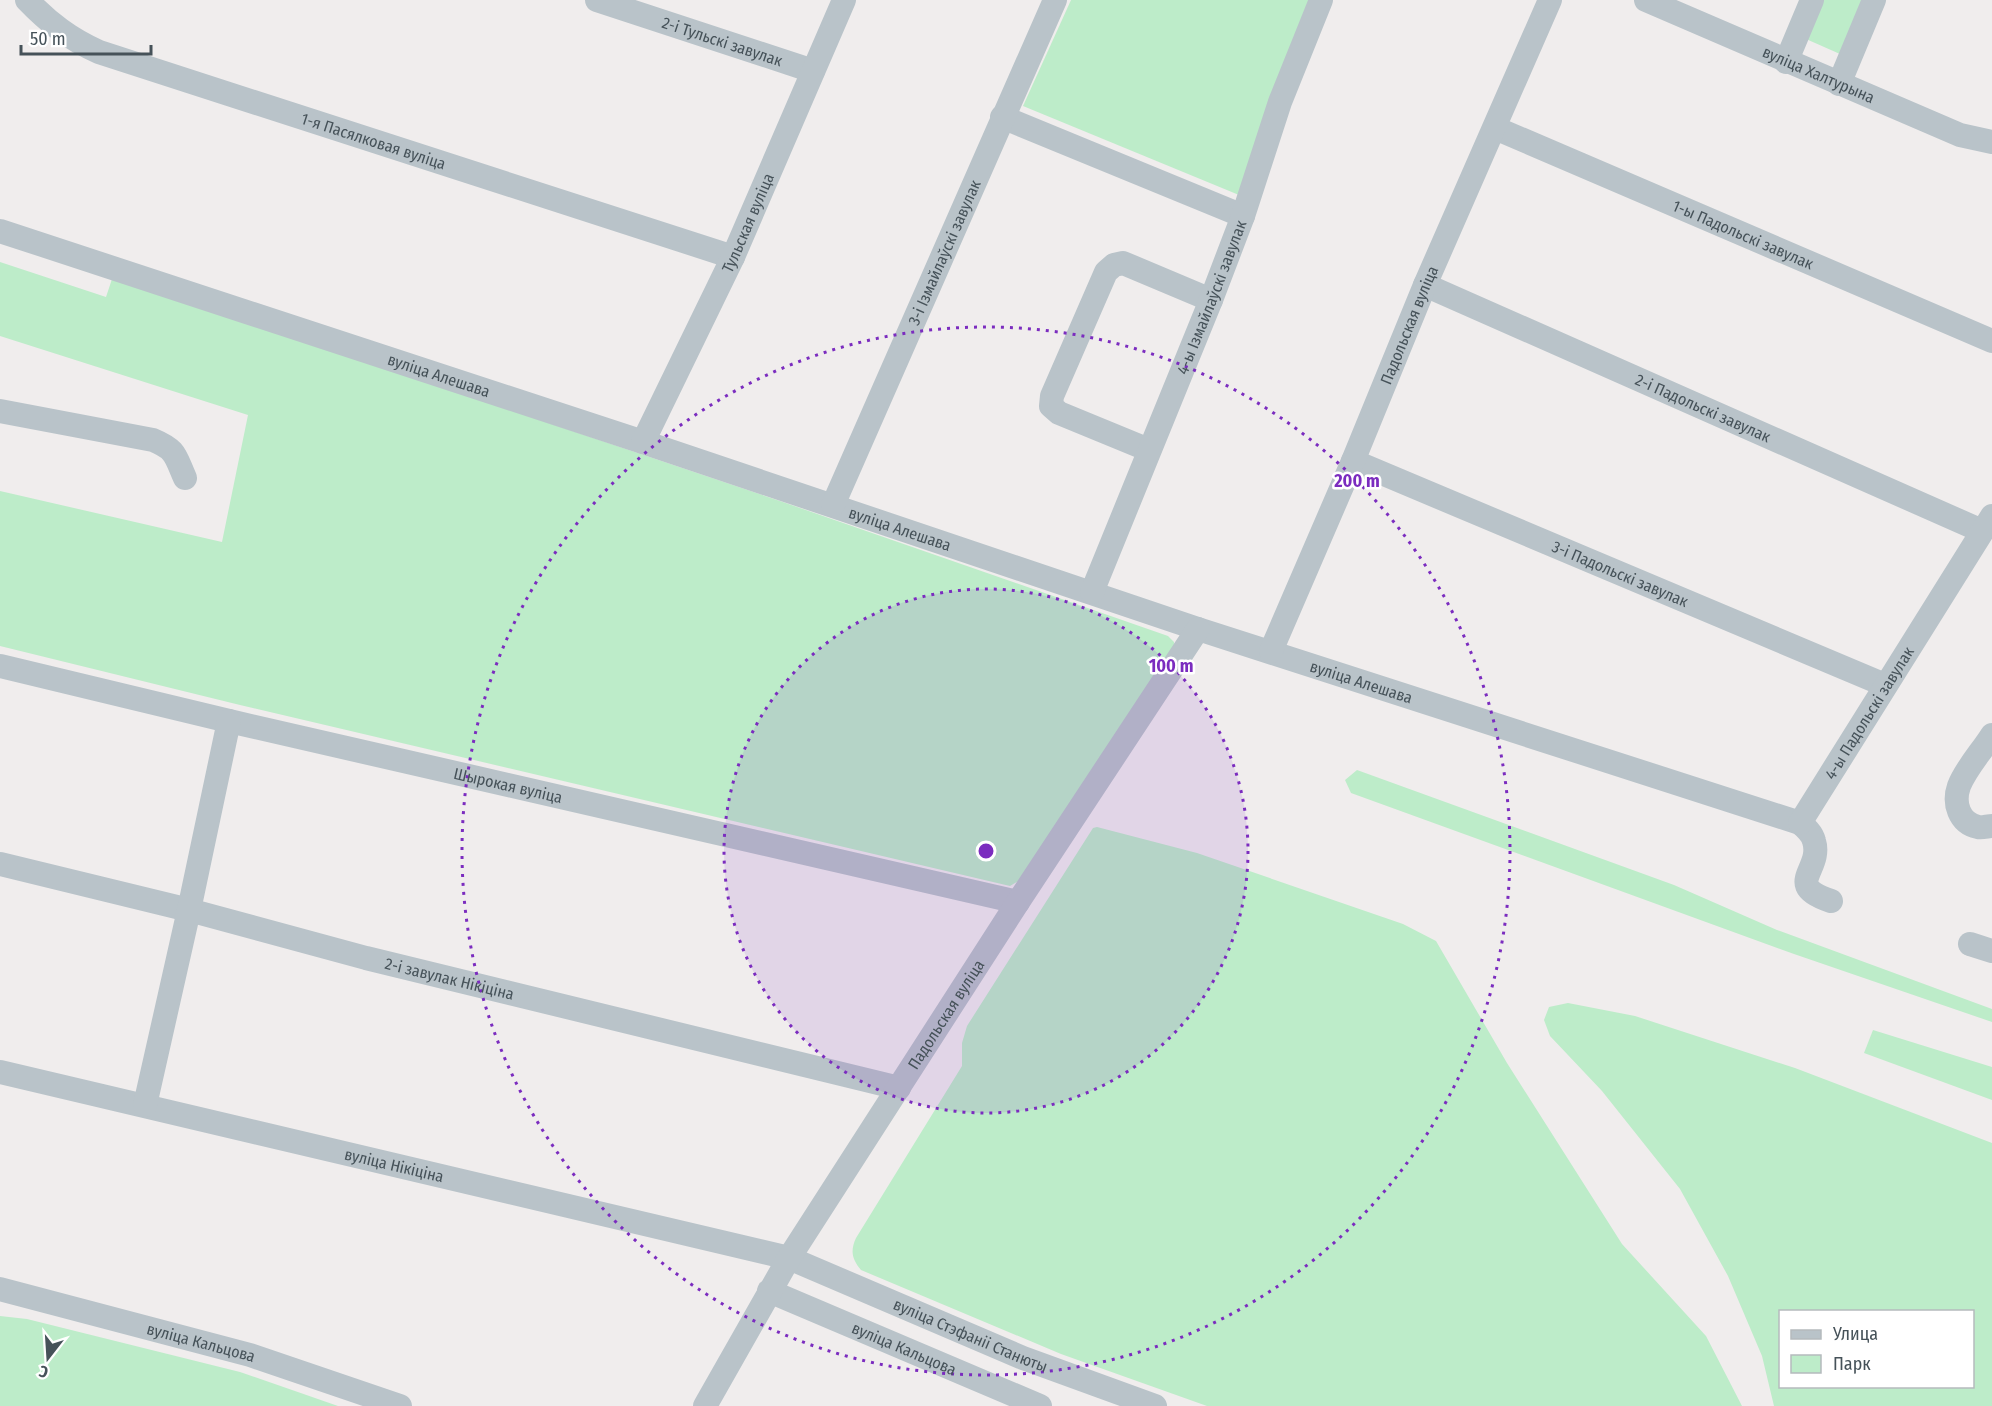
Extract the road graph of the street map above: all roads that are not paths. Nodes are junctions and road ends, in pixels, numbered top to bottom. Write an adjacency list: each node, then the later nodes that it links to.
1 (27, 0): 18 (street, 1-я Пасялковая вуліца)
2 (597, 0): 11 (street, 2-і Тульскі завулак)
3 (844, 0): 11 (street, Тульская вуліца)
4 (1055, 0): 13 (street, 3-і Ізмайлаўскі завулак)
5 (1321, 0): 16 (street, 4-ы Ізмайлаўскі завулак)
6 (1550, 0): 14 (street, Падольская вуліца)
7 (1646, 0): 10 (street, вуліца Халтурына)
8 (1812, 0): 10 (street)
9 (1874, 0): 12 (street)
10 (1786, 62): 12 (street, вуліца Халтурына)
11 (813, 71): 18 (street, Тульская вуліца)
12 (1839, 84): 15 (street, вуліца Халтурына)
13 (1002, 117): 16 (street); 27 (street, 3-і Ізмайлаўскі завулак)
14 (1495, 128): 19 (street, Падольская вуліца); 21 (street, 1-ы Падольскі завулак)
15 (1992, 142)
16 (1244, 216): 20 (street, 4-ы Ізмайлаўскі завулак)
17 (0, 231): 23 (street, вуліца Алешава)
18 (733, 257): 23 (street, Тульская вуліца)
19 (1425, 285): 25 (street, Падольская вуліца); 28 (street, 2-і Падольскі завулак)
20 (1211, 300): 24 (street, 4-ы Ізмайлаўскі завулак); 24 (street)
21 (1992, 341)
22 (0, 411): 26 (street)
23 (644, 442): 27 (street, вуліца Алешава)
24 (1149, 450): 29 (street, 4-ы Ізмайлаўскі завулак)
25 (1353, 461): 31 (street, Падольская вуліца); 33 (street, 3-і Падольскі завулак)
26 (185, 478)
27 (833, 506): 29 (street, вуліца Алешава)
28 (1987, 523): 33 (street, 4-ы Падольскі завулак)
29 (1092, 592): 30 (street, вуліца Алешава)
30 (1198, 629): 31 (street, вуліца Алешава); 39 (street, Падольская вуліца)
31 (1271, 651): 36 (street, вуліца Алешава)
32 (0, 666): 34 (street, Шырокая вуліца)
33 (1885, 685): 36 (street, 4-ы Падольскі завулак)
34 (229, 721): 39 (street, Шырокая вуліца); 41 (street)
35 (1992, 735): 37 (street)
36 (1800, 823): 40 (street)
37 (1992, 826)
38 (0, 864): 41 (street, 2-і завулак Нікіціна)
39 (1018, 902): 43 (street, Падольская вуліца)
40 (1831, 902)
41 (189, 910): 43 (street, 2-і завулак Нікіціна); 44 (street)
42 (0, 1072): 44 (street, вуліца Нікіціна)
43 (899, 1088): 45 (street, Падольская вуліца)
44 (144, 1106): 45 (street, вуліца Нікіціна)
45 (789, 1258): 47 (street, Падольская вуліца); 51 (street, вуліца Стэфаніі Станюты)
46 (0, 1289): 48 (street, вуліца Кальцова)
47 (769, 1291): 49 (street, Падольская вуліца); 50 (street, вуліца Кальцова)
48 (400, 1406)
49 (705, 1406)
50 (1041, 1406)
51 (1155, 1406)

